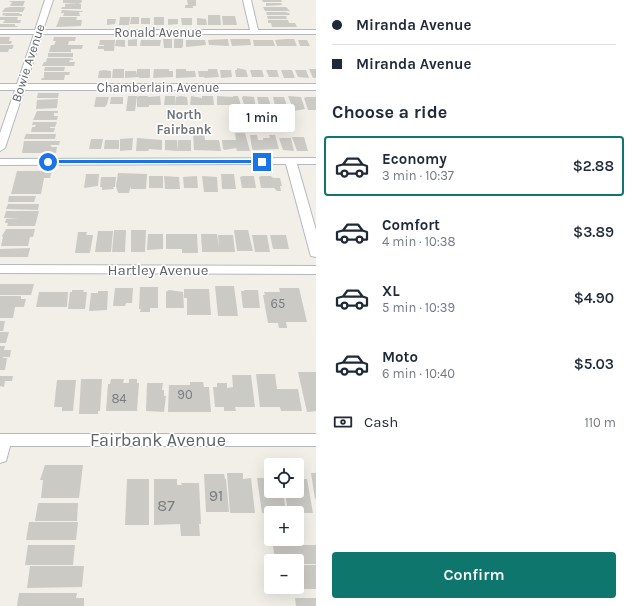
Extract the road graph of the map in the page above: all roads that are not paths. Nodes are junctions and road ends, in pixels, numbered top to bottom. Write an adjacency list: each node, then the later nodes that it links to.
1 (49, 0): 4 (street, Bowie Avenue)
2 (247, 0): 5 (street)
3 (0, 32): 4 (street, Ronald Avenue)
4 (38, 32): 5 (street, Ronald Avenue); 8 (street, Bowie Avenue)
5 (255, 32): 6 (street, Ronald Avenue)
6 (316, 32)
7 (0, 87): 8 (street, Chamberlain Avenue)
8 (20, 87): 9 (street, Chamberlain Avenue); 10 (street, Bowie Avenue)
9 (316, 87)
10 (0, 148)
11 (291, 161): 12 (street); 13 (street); 14 (street)
12 (316, 161)
13 (0, 162)
14 (316, 253)
15 (0, 270): 16 (street, Hartley Avenue)
16 (316, 270)
17 (316, 440): 18 (street, Fairbank Avenue)
18 (1, 446)

